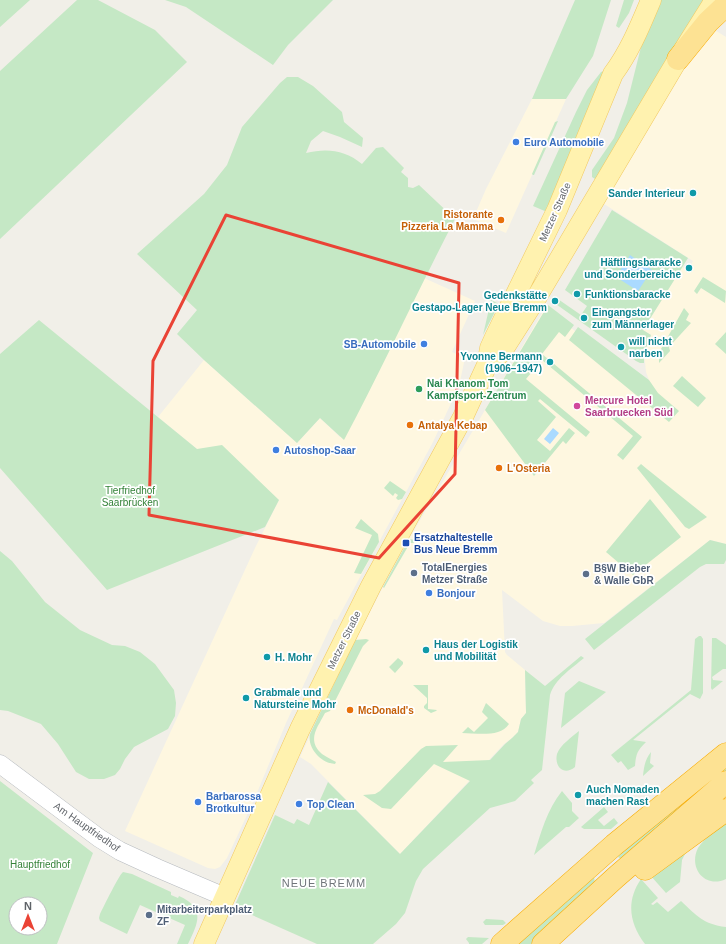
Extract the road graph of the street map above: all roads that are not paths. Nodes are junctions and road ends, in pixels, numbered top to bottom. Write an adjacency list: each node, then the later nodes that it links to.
1 (651, 0): 4 (main road, Metzer Straße)
2 (715, 0): 5 (main road, Metzer Straße)
3 (726, 5): 5 (highway)
4 (624, 59): 6 (main road, Metzer Straße); 7 (main road, Metzer Straße)
5 (678, 60): 6 (main road, Metzer Straße)
6 (507, 342): 7 (main road, Metzer Straße)
7 (487, 365): 13 (main road, Metzer Straße)
8 (726, 754): 15 (highway)
9 (0, 764): 13 (main road, Am Hauptfriedhof)
10 (726, 782): 12 (highway)
11 (726, 810): 12 (highway)
12 (600, 892): 16 (highway)
13 (225, 897): 14 (main road, Metzer Straße)
14 (204, 944)
15 (502, 944)
16 (543, 944)

